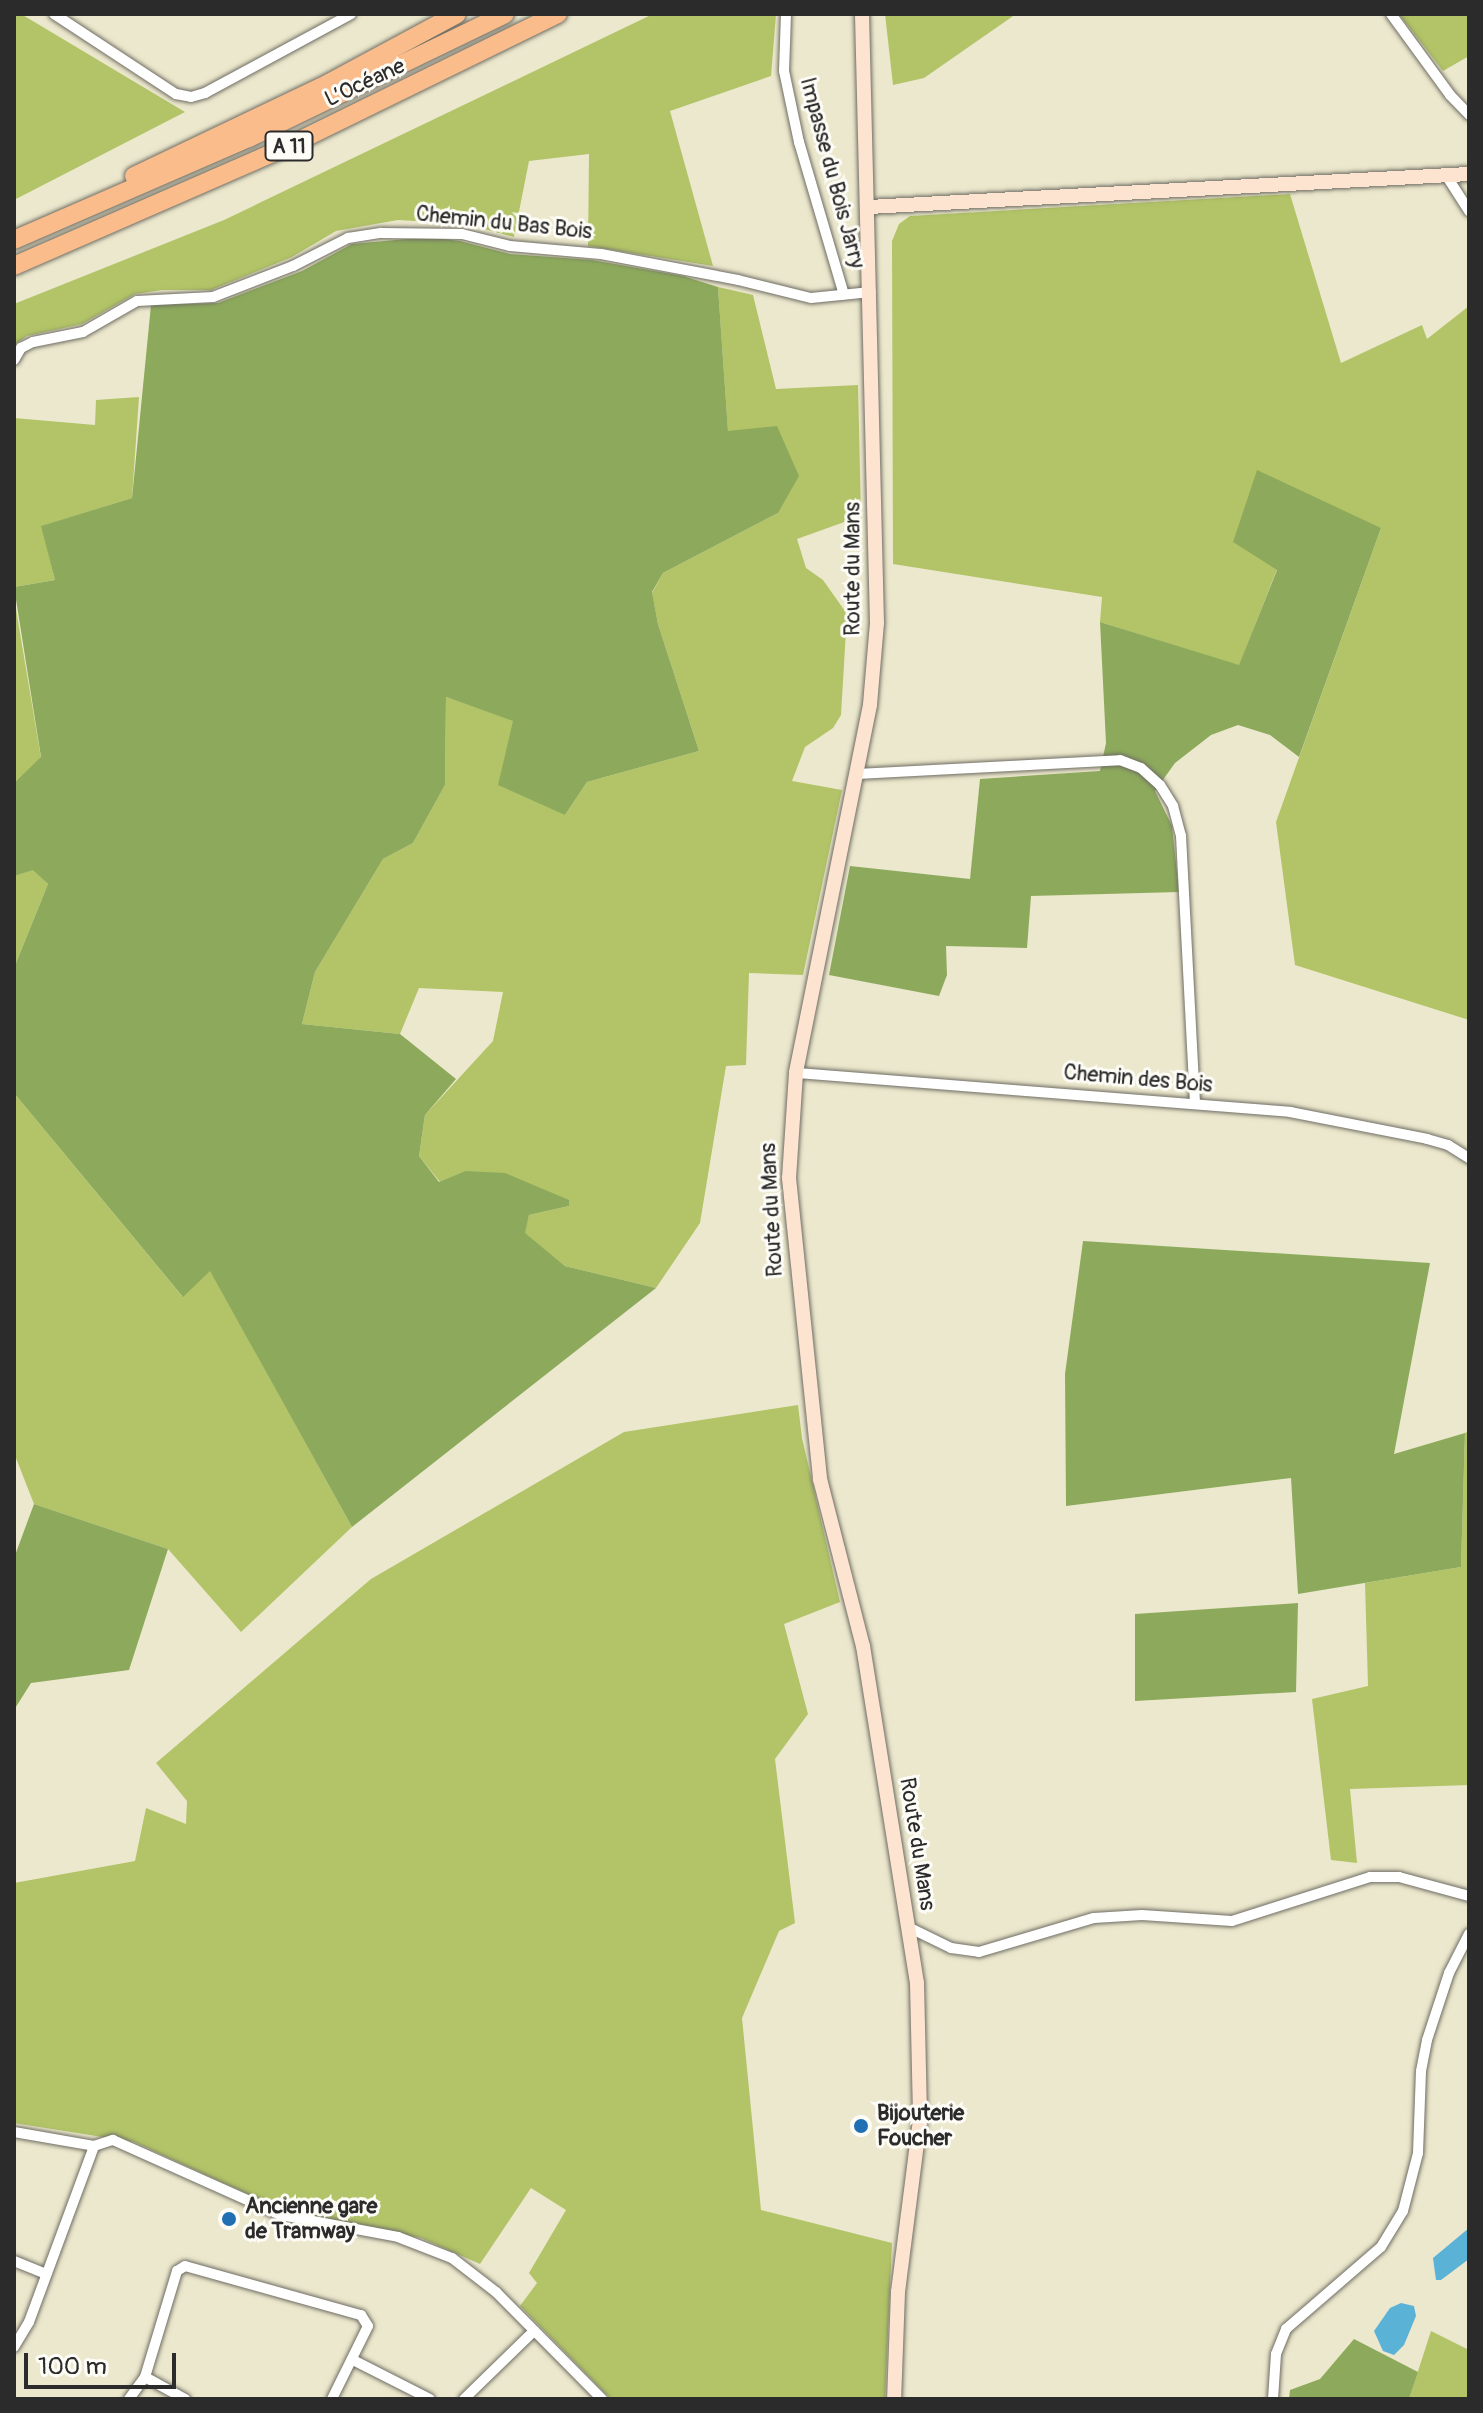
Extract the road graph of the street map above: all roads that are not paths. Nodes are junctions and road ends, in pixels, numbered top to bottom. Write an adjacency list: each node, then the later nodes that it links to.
1 (54, 14): 2 (street)
2 (351, 14)
3 (457, 14): 14 (highway)
4 (505, 14): 15 (highway, L’Océane / A 11)
5 (558, 14): 16 (highway, L’Océane / A 11)
6 (786, 14): 18 (street, Impasse du Bois Jarry)
7 (862, 14): 12 (street, Route du Mans)
8 (1391, 14): 9 (street)
9 (1469, 115)
10 (1469, 174): 11 (street)
11 (1446, 175): 12 (street); 13 (street)
12 (869, 207): 17 (street, Route du Mans)
13 (1469, 211)
14 (14, 227)
15 (14, 240)
16 (14, 266)
17 (871, 292): 18 (street, Chemin du Bas Bois); 20 (street, Route du Mans)
18 (844, 295): 19 (street, Chemin du Bas Bois)
19 (14, 360)
20 (857, 774): 21 (street, Route du Mans); 22 (street)
21 (796, 1073): 22 (street, Chemin des Bois); 25 (street, Route du Mans)
22 (1195, 1104): 23 (street, Chemin des Bois)
23 (1469, 1158)
24 (1469, 1896): 25 (street)
25 (908, 1927): 41 (street, Route du Mans)
26 (1469, 1934): 42 (street)
27 (14, 2132): 28 (street)
28 (94, 2146): 30 (street); 31 (street)
29 (14, 2261): 30 (street)
30 (46, 2274): 32 (street)
31 (534, 2331): 39 (street); 40 (street)
32 (14, 2347)
33 (353, 2360): 34 (street); 37 (street); 38 (street)
34 (145, 2377): 35 (street); 36 (street)
35 (129, 2399)
36 (185, 2399)
37 (332, 2399)
38 (430, 2399)
39 (464, 2399)
40 (602, 2399)
41 (894, 2399)
42 (1273, 2399)

